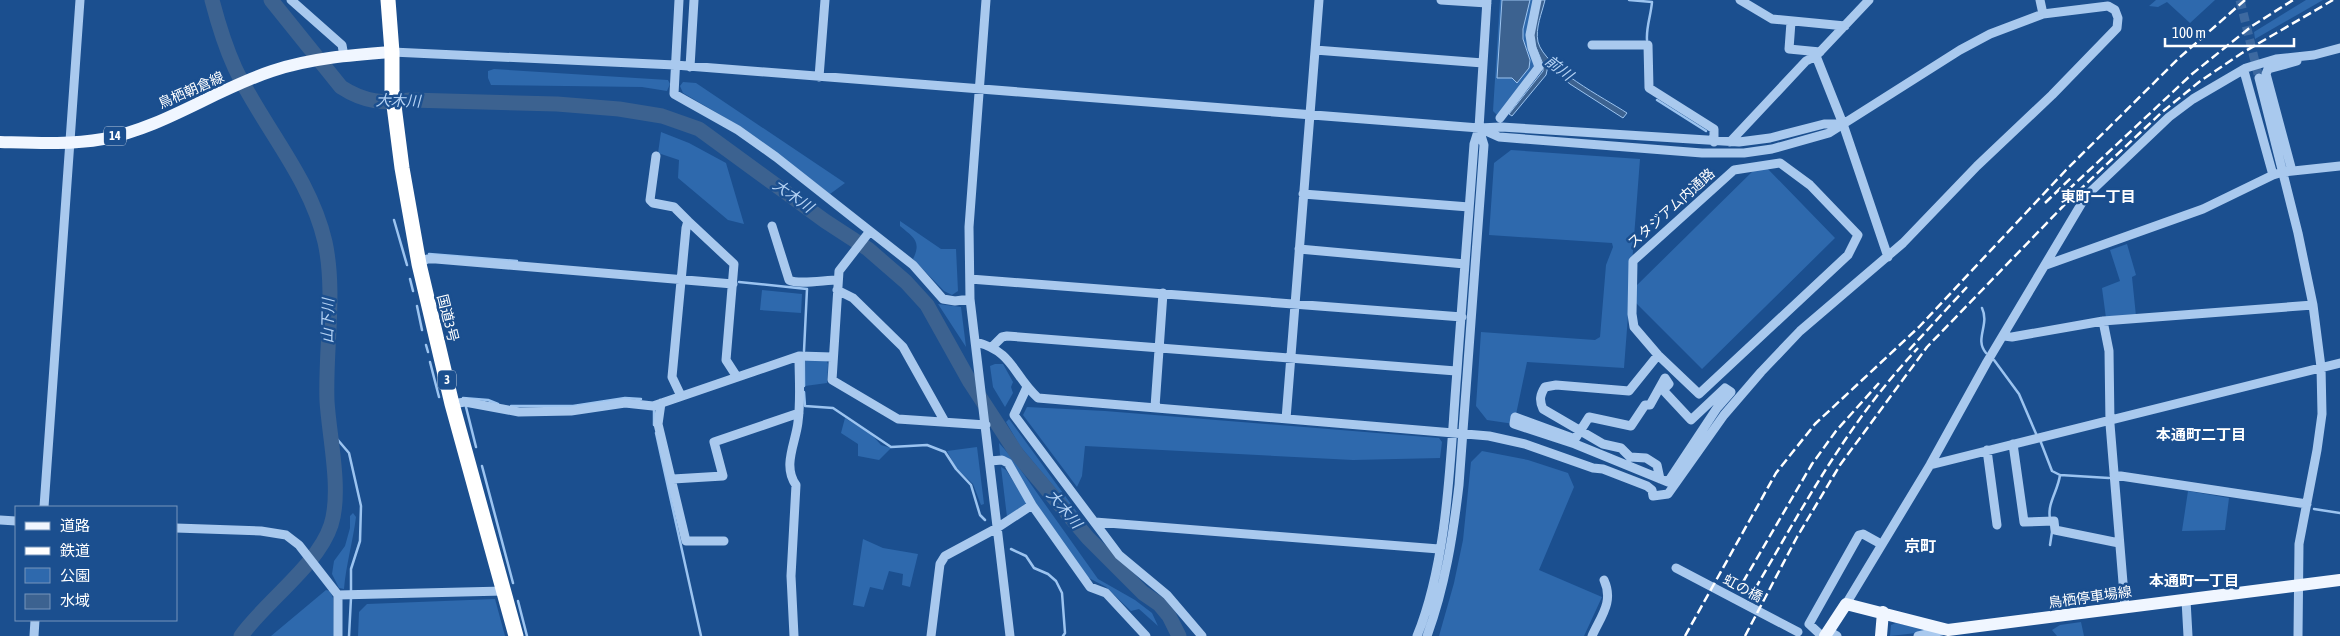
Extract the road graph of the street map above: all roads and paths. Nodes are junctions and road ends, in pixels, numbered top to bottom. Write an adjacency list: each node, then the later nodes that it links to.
1 (80, 0): 37 (street)
2 (291, 0): 24 (street)
3 (388, 0): 21 (highway, 国道3号 / 3)
4 (679, 0): 26 (street)
5 (694, 0): 27 (street)
6 (825, 0): 29 (street)
7 (986, 0): 31 (street)
8 (1318, 0): 20 (street)
9 (1441, 0): 14 (street)
10 (1537, 0): 33 (street)
11 (1740, 0): 16 (street)
12 (1869, 0): 17 (street)
13 (2040, 0): 15 (street)
14 (1487, 2): 25 (street)
15 (2043, 14): 34 (street); 50 (street)
16 (1791, 22): 17 (street); 22 (street)
17 (1845, 26): 22 (street)
18 (1592, 45): 38 (street)
19 (2340, 48): 23 (street)
20 (1315, 50): 25 (street); 32 (street)
21 (392, 52): 24 (main road, 鳥栖朝倉線 / 14); 26 (street); 51 (highway, 国道3号 / 3)
22 (1818, 54): 34 (street); 39 (street)
23 (2314, 55): 28 (street); 42 (street)
24 (344, 56): 37 (main road, 鳥栖朝倉線 / 14)
25 (1483, 63): 35 (street)
26 (675, 65): 27 (street); 48 (street)
27 (690, 66): 29 (street)
28 (2245, 69): 43 (street); 53 (street)
29 (819, 77): 31 (street)
30 (2259, 78): 42 (street)
31 (979, 88): 32 (street); 54 (street)
32 (1310, 114): 35 (street); 44 (street)
33 (1500, 118)
34 (1843, 124): 35 (street); 39 (street); 50 (street)
35 (1479, 128): 38 (street); 45 (street); 87 (street)
36 (0, 142): 37 (main road, 鳥栖朝倉線 / 14)
37 (70, 142): 99 (street)
38 (1714, 142): 39 (street)
39 (1730, 142)
40 (656, 156): 46 (street)
41 (2340, 166): 42 (street)
42 (2288, 172): 43 (street); 61 (street)
43 (2273, 175): 53 (street)
44 (1303, 194): 45 (street); 49 (street)
45 (1469, 206): 52 (street)
46 (688, 221): 55 (street); 56 (street)
47 (772, 226): 57 (street)
48 (868, 232): 57 (street); 59 (street)
49 (1299, 249): 52 (street); 60 (street)
50 (1888, 257): 87 (street)
51 (419, 264): 55 (street); 79 (highway, 国道3号 / 3)
52 (1465, 264): 62 (street)
53 (2046, 265): 64 (street)
54 (970, 279): 58 (street); 59 (street)
55 (682, 280): 56 (street); 77 (street)
56 (733, 284): 75 (street)
57 (838, 285): 70 (street); 84 (street)
58 (1163, 293): 60 (street); 67 (street)
59 (970, 300): 65 (street)
60 (1294, 303): 62 (street); 71 (street)
61 (2313, 305): 63 (street); 73 (street)
62 (1462, 317): 74 (street)
63 (2103, 321): 64 (street); 82 (street)
64 (2004, 336): 93 (street)
65 (976, 342): 66 (street); 85 (street)
66 (993, 346): 67 (street); 76 (street)
67 (1159, 348): 71 (street); 80 (street)
68 (1658, 355): 68 (street, スタジアム内通路); 86 (street)
69 (799, 356): 70 (street); 75 (street); 81 (street)
70 (832, 357): 84 (street)
71 (1291, 358): 74 (street); 83 (street)
72 (2340, 363): 73 (street)
73 (2321, 367): 82 (street); 97 (street)
74 (1456, 371): 87 (street)
75 (737, 376): 77 (street)
76 (1027, 387): 80 (street); 102 (street)
77 (681, 396): 78 (street)
78 (661, 403): 79 (street); 95 (street)
79 (452, 404): 114 (highway, 国道3号 / 3)
80 (1156, 407): 83 (street)
81 (799, 413): 95 (street); 127 (street)
82 (2112, 418): 89 (street); 94 (street)
83 (1286, 419): 87 (street)
84 (945, 422): 85 (street)
85 (986, 425): 92 (street)
86 (1580, 430): 88 (street); 90 (street); 96 (street)
87 (1457, 432): 109 (street); 133 (street)
88 (1590, 437): 90 (street); 96 (street)
89 (2013, 444): 91 (street); 107 (street)
90 (1586, 448): 96 (street)
91 (1987, 450): 93 (street); 103 (street)
92 (990, 461): 98 (street); 105 (street)
93 (1930, 465): 108 (street)
94 (2114, 474): 97 (street); 107 (street)
95 (673, 479): 106 (street)
96 (1660, 479)
97 (2307, 504): 113 (street)
98 (1032, 505): 105 (street); 130 (street)
99 (44, 506)
100 (0, 520): 101 (street)
101 (15, 521)
102 (1095, 522): 109 (street); 131 (street)
103 (1997, 525)
104 (178, 528): 115 (street)
105 (997, 528): 128 (street); 129 (street)
106 (724, 541)
107 (2119, 543): 118 (street)
108 (1881, 544): 117 (street); 123 (street)
109 (1439, 549): 132 (street)
110 (1676, 568): 122 (street, 虹の橋)
111 (1604, 580): 134 (street)
112 (2340, 580): 113 (main road, 鳥栖停車場線)
113 (2298, 586): 116 (main road, 鳥栖停車場線); 138 (street)
114 (504, 591): 115 (street); 126 (highway, 国道3号 / 3)
115 (338, 595): 125 (street)
116 (2186, 600): 118 (main road, 鳥栖停車場線); 137 (street)
117 (1846, 604): 119 (main road, 鳥栖停車場線); 123 (main road)
118 (2125, 607): 121 (main road, 鳥栖停車場線)
119 (1883, 612): 121 (main road, 鳥栖停車場線); 135 (main road)
120 (35, 621): 124 (street)
121 (1948, 630): 136 (street)
122 (1798, 632)
123 (1828, 635)
124 (34, 636)
125 (338, 636)
126 (516, 636)
127 (794, 636)
128 (931, 636)
129 (1010, 636)
130 (1146, 636)
131 (1202, 636)
132 (1417, 636)
133 (1427, 636)
134 (1592, 636)
135 (1881, 636)
136 (1918, 636)
137 (2188, 636)
138 (2298, 636)

